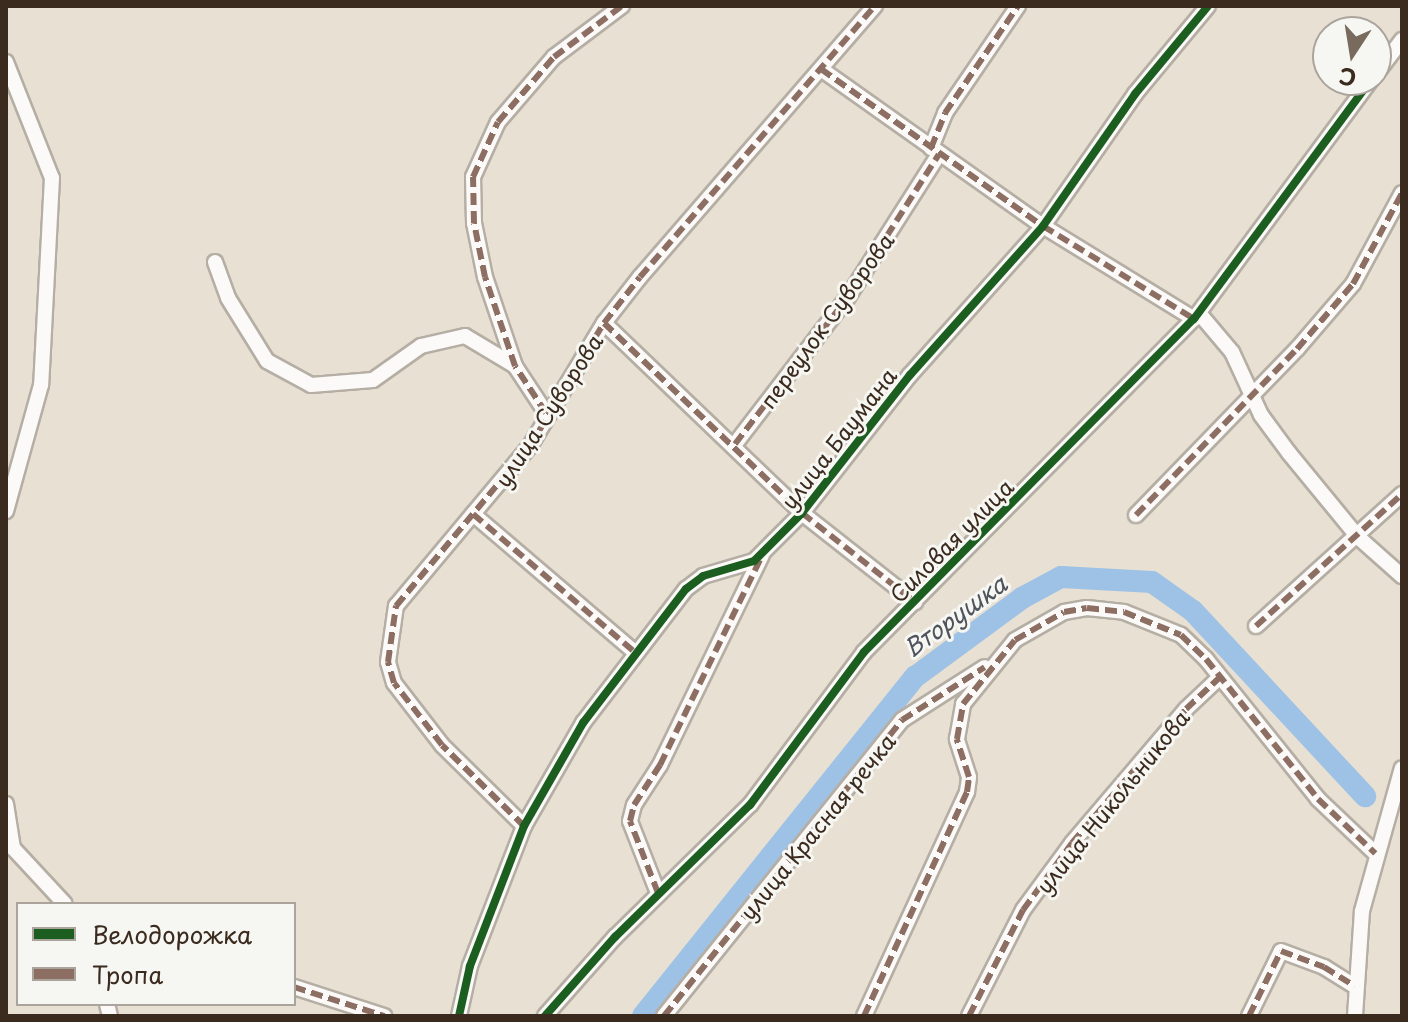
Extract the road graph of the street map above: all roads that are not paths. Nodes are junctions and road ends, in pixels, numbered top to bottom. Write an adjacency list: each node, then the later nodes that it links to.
1 (622, 6): 14 (street)
2 (875, 6): 6 (street, улица Суворова)
3 (1018, 6): 8 (street, переулок Суворова)
4 (1208, 6): 10 (street, улица Баумана)
5 (6, 62): 19 (street)
6 (821, 69): 8 (street); 13 (street, улица Суворова)
7 (1359, 96): 12 (street, Силовая улица)
8 (935, 151): 10 (street); 17 (street, переулок Суворова)
9 (1402, 193): 15 (street)
10 (1043, 226): 12 (street); 20 (street, улица Баумана)
11 (215, 262): 14 (street)
12 (1196, 316): 15 (street); 26 (street, Силовая улица)
13 (604, 323): 16 (street, улица Суворова); 17 (street)
14 (515, 366): 16 (street)
15 (1253, 395): 22 (street); 23 (street)
16 (546, 413): 21 (street, улица Суворова)
17 (735, 444): 20 (street)
18 (1402, 494): 23 (street)
19 (6, 511)
20 (802, 513): 24 (street, улица Баумана); 26 (street)
21 (473, 514): 28 (street); 33 (street, улица Суворова)
22 (1136, 515)
23 (1358, 537): 25 (street); 27 (street)
24 (762, 555): 28 (street, улица Баумана); 35 (street, улица Баумана)
25 (1402, 576)
26 (915, 602): 35 (street, Силовая улица)
27 (1256, 626)
28 (636, 653): 33 (street, улица Баумана)
29 (992, 663): 30 (street); 42 (street, улица Красная речка); 43 (street)
30 (1219, 678): 34 (street); 44 (street, улица Никольникова)
31 (1402, 768): 34 (street)
32 (6, 804): 36 (street)
33 (524, 826): 40 (street, улица Баумана)
34 (1375, 853): 37 (street)
35 (658, 893): 41 (street, Силовая улица)
36 (63, 902)
37 (1355, 986): 45 (street); 46 (street)
38 (296, 988): 39 (street)
39 (384, 1016)
40 (459, 1016)
41 (545, 1016)
42 (664, 1016)
43 (864, 1016)
44 (969, 1016)
45 (1249, 1016)
46 (1355, 1016)

